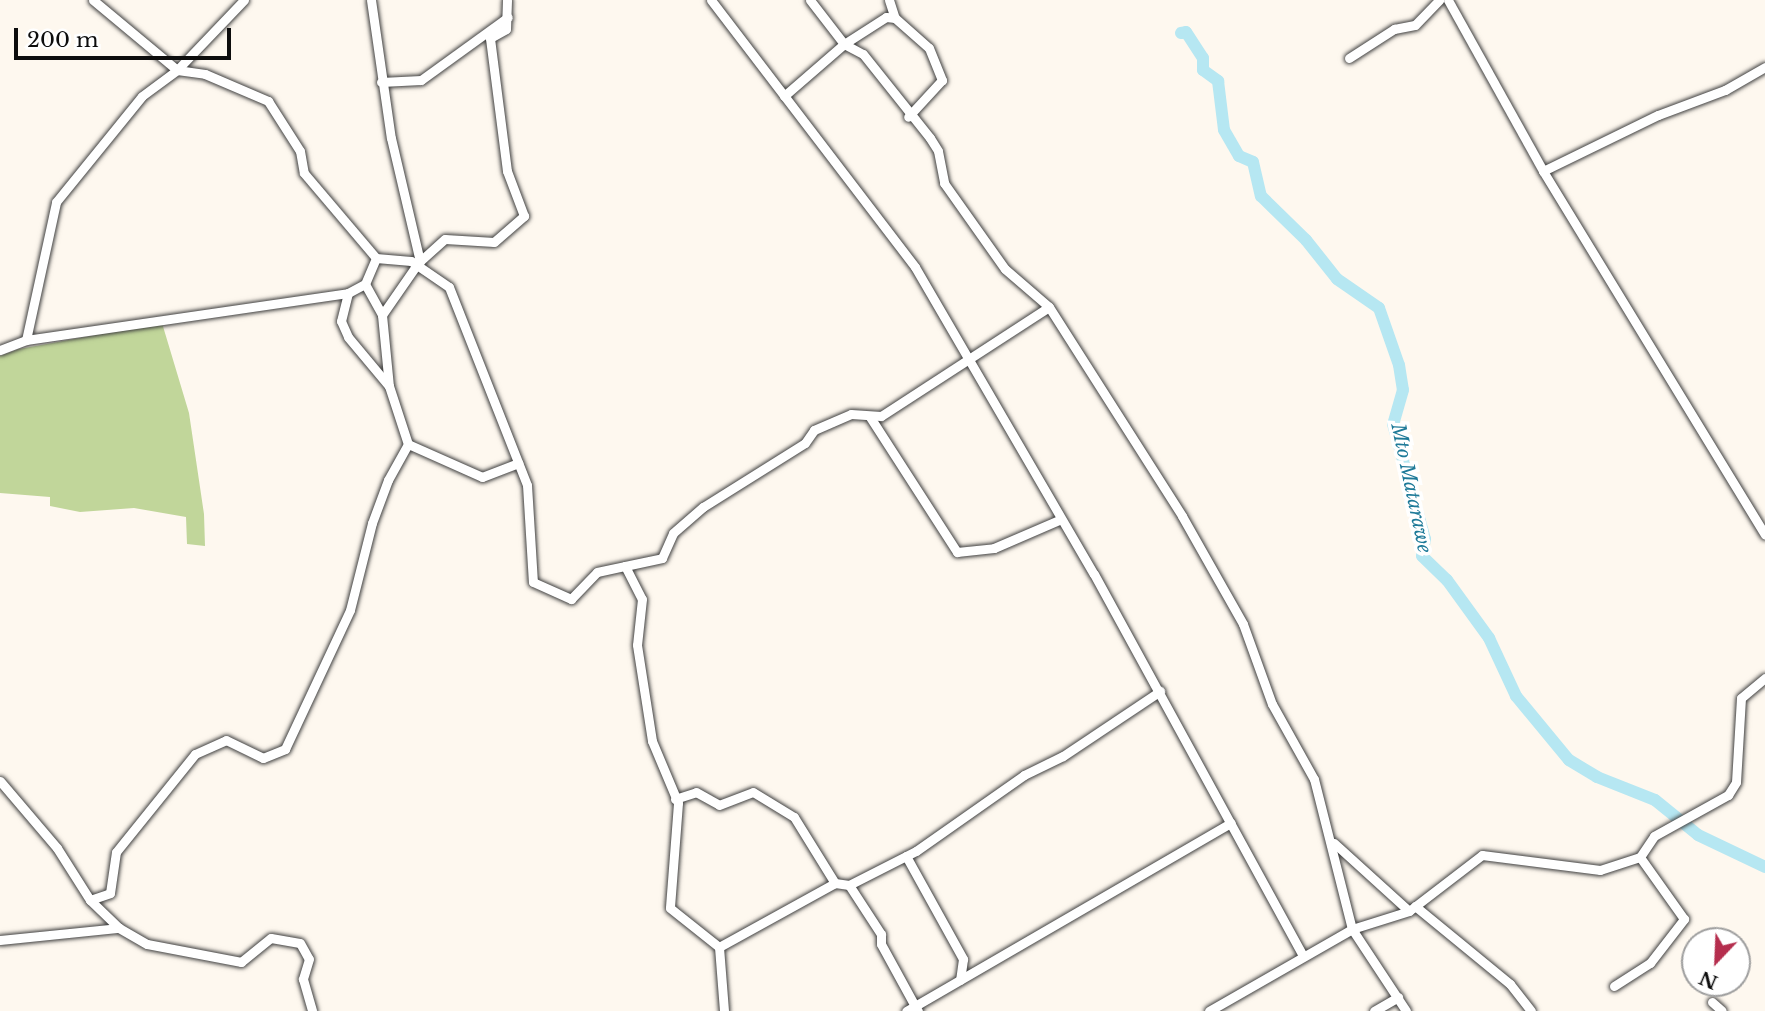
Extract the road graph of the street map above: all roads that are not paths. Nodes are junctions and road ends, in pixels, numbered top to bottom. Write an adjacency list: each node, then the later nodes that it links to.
1 (93, 0): 15 (street)
2 (244, 0): 15 (street)
3 (372, 0): 16 (street)
4 (507, 0): 10 (street)
5 (711, 0): 17 (street)
6 (889, 0): 11 (street)
7 (1439, 0): 13 (street)
8 (1448, 0): 19 (street)
9 (812, 1): 12 (street)
10 (508, 17): 16 (street); 21 (street)
11 (895, 18): 12 (street); 18 (street)
12 (844, 44): 17 (street); 18 (street)
13 (1349, 58)
14 (1765, 67): 19 (street)
15 (177, 70): 20 (street); 26 (street)
16 (381, 82): 21 (street)
17 (784, 96): 28 (street)
18 (908, 117): 24 (street)
19 (1543, 172): 34 (street)
20 (376, 258): 21 (street); 22 (street)
21 (419, 263): 25 (street); 32 (street)
22 (365, 285): 23 (street); 25 (street)
23 (348, 292): 26 (street); 29 (street)
24 (1048, 307): 28 (street); 41 (street)
25 (382, 315): 29 (street)
26 (26, 340): 27 (street)
27 (0, 350)
28 (968, 357): 30 (street); 33 (street)
29 (389, 386): 31 (street)
30 (870, 417): 33 (street); 35 (street)
31 (408, 444): 32 (street); 46 (street)
32 (518, 463): 35 (street)
33 (1061, 519): 37 (street)
34 (1765, 534)
35 (625, 566): 39 (street)
36 (1765, 678): 43 (street)
37 (1160, 691): 40 (street); 42 (street)
38 (0, 781): 46 (street)
39 (675, 799): 44 (street); 51 (street)
40 (1231, 823): 52 (street); 53 (street)
41 (1332, 842): 47 (street); 49 (street)
42 (906, 856): 45 (street); 53 (street)
43 (1640, 857): 47 (street); 54 (street)
44 (835, 883): 45 (street); 51 (street)
45 (849, 886): 57 (street)
46 (90, 900): 48 (street)
47 (1412, 909): 49 (street); 63 (street)
48 (119, 929): 50 (street); 58 (street)
49 (1352, 929): 52 (street); 55 (street)
50 (0, 940)
51 (719, 947): 59 (street)
52 (1303, 955): 60 (street)
53 (960, 980): 57 (street)
54 (1614, 986)
55 (1398, 997): 61 (street); 62 (street)
56 (1713, 1002): 64 (street)
57 (913, 1009)
58 (312, 1011)
59 (724, 1011)
60 (1209, 1011)
61 (1374, 1011)
62 (1406, 1011)
63 (1531, 1011)
64 (1722, 1011)

